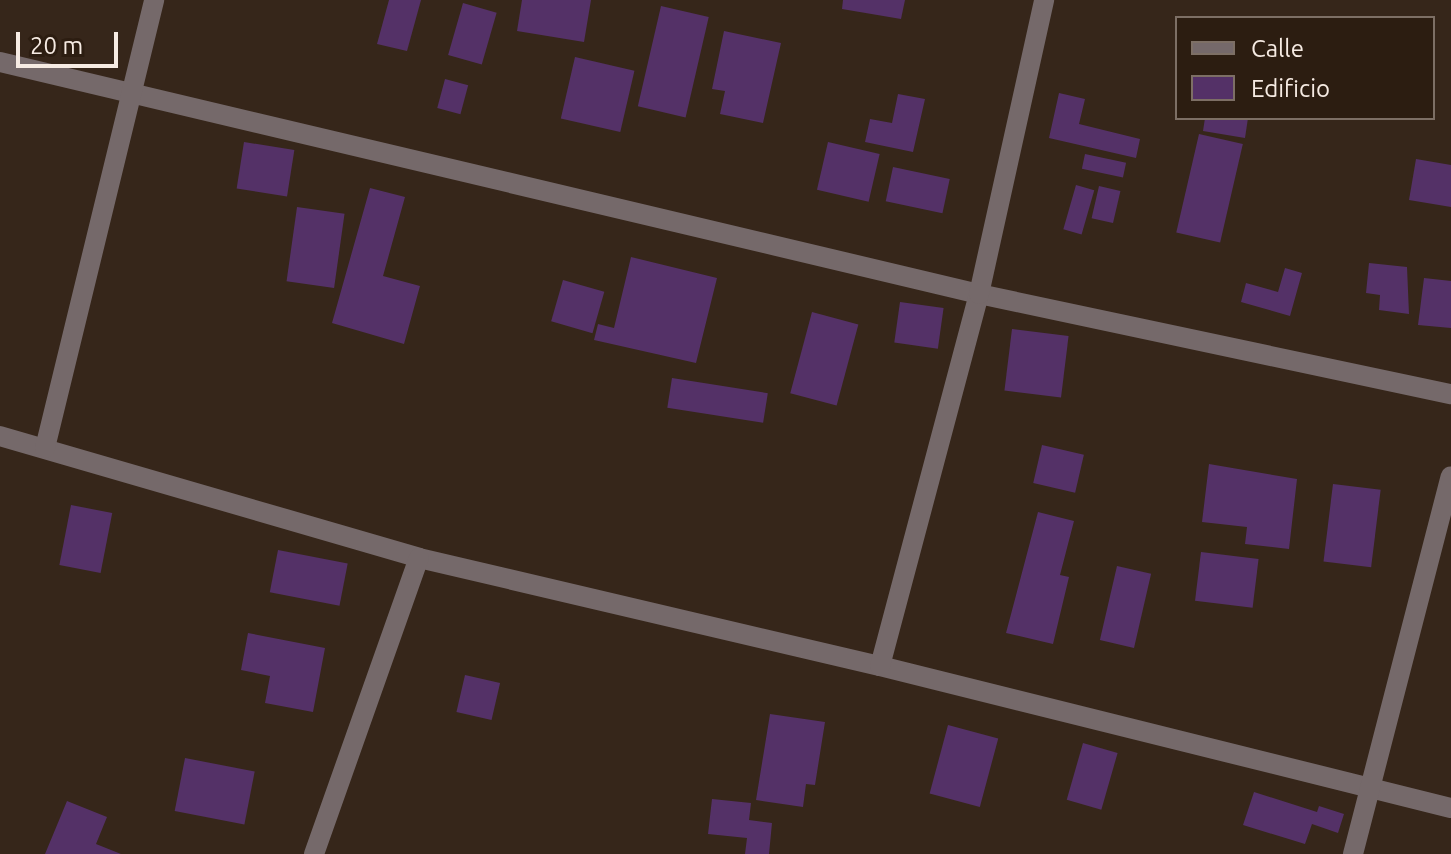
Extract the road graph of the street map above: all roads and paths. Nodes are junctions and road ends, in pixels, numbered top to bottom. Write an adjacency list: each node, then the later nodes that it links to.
1 (154, 0): 4 (street)
2 (1044, 0): 5 (street)
3 (0, 62): 4 (street)
4 (132, 91): 5 (street); 8 (street)
5 (979, 294): 6 (street); 11 (street)
6 (1451, 394)
7 (0, 436): 8 (street)
8 (45, 448): 10 (street)
9 (1451, 476): 12 (street)
10 (419, 558): 11 (street); 14 (street)
11 (880, 666): 12 (street)
12 (1371, 790): 13 (street); 15 (street)
13 (1451, 808)
14 (314, 854)
15 (1353, 854)

